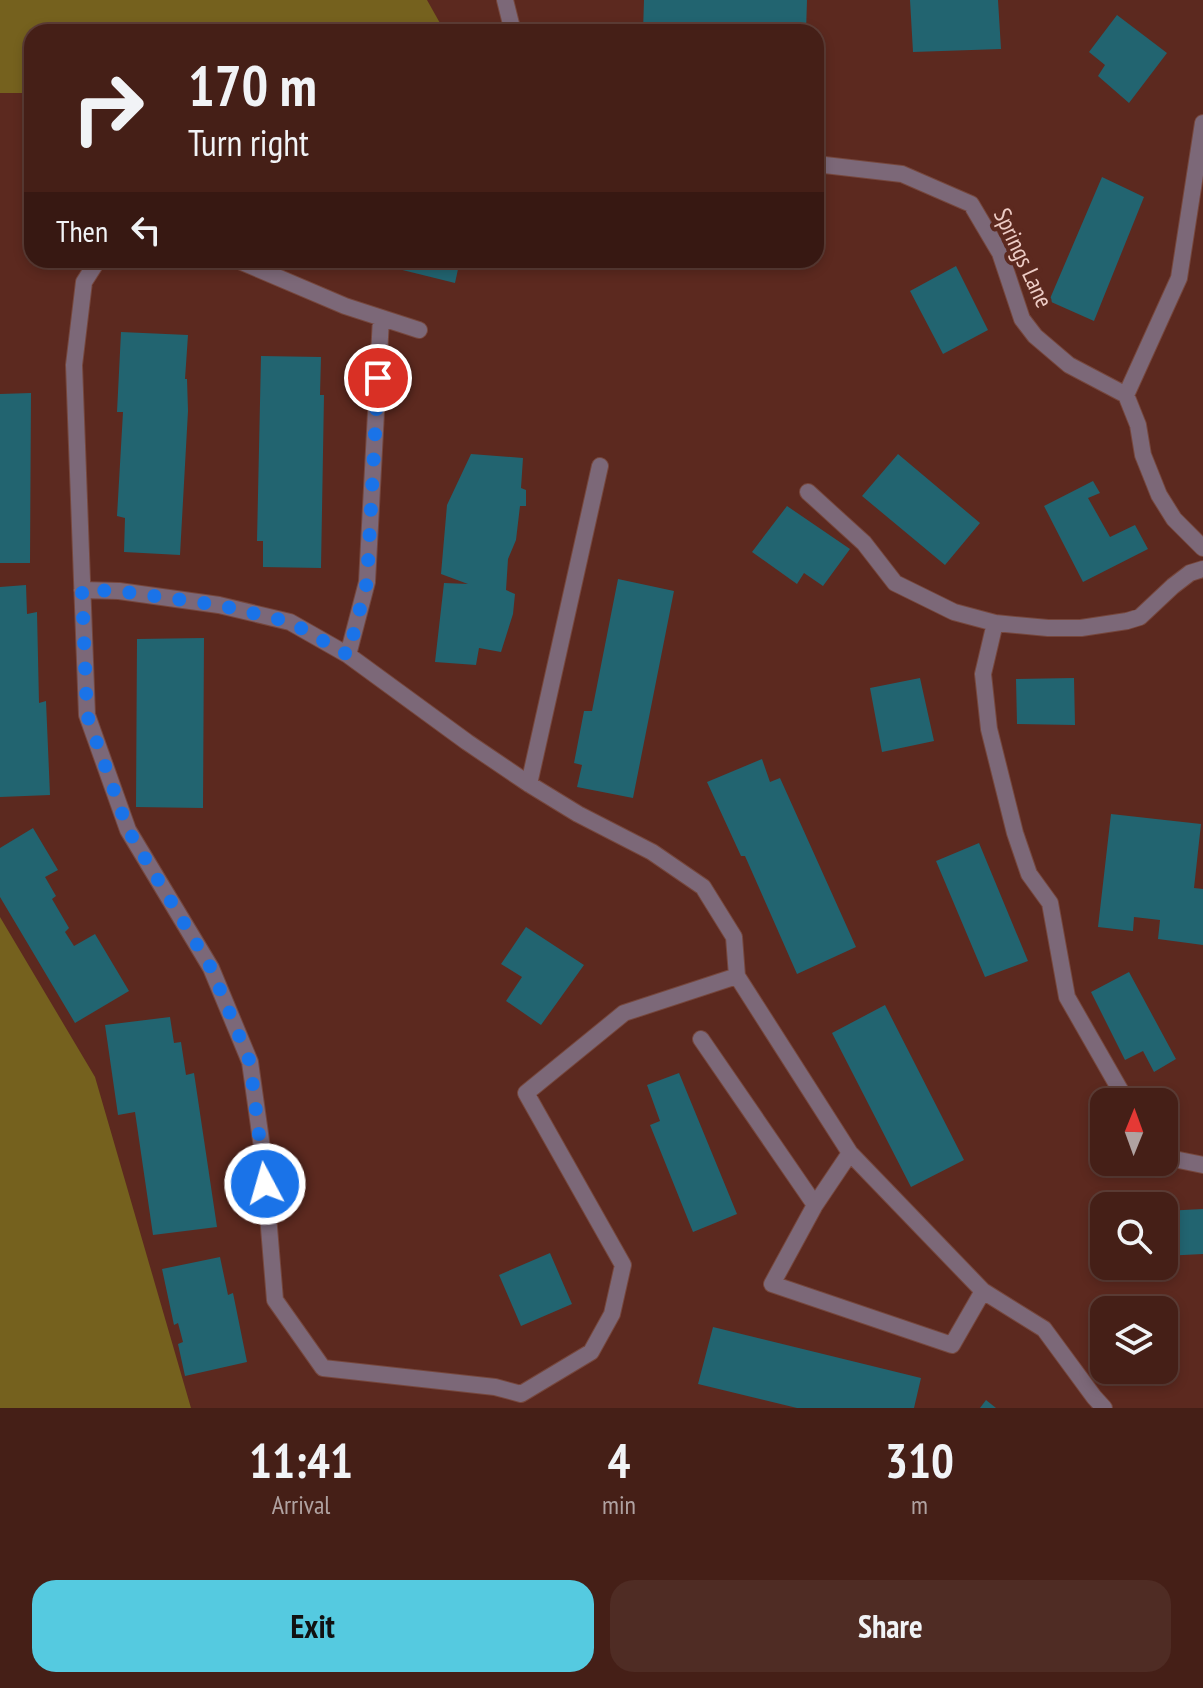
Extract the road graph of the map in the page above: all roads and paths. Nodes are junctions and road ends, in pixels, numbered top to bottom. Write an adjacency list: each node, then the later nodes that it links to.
1 (505, 0): 2 (street)
2 (511, 24)
3 (1203, 123): 9 (street)
4 (824, 165): 9 (street, Springs Lane)
5 (93, 268): 14 (street)
6 (256, 268): 7 (street)
7 (381, 318): 8 (street); 16 (street)
8 (419, 330)
9 (1126, 395): 12 (street)
10 (600, 466): 17 (street)
11 (808, 492): 15 (street)
12 (1203, 548)
13 (1203, 569): 15 (street)
14 (82, 590): 16 (street); 18 (street)
15 (995, 623): 20 (street)
16 (348, 655): 17 (street)
17 (529, 784): 18 (street)
18 (737, 976): 21 (street)
19 (701, 1039): 24 (street)
20 (1119, 1088)
21 (850, 1153): 24 (street); 25 (street)
22 (1178, 1161): 23 (street)
23 (1203, 1165)
24 (815, 1205): 25 (street)
25 (983, 1291): 26 (street)
26 (1104, 1408)

